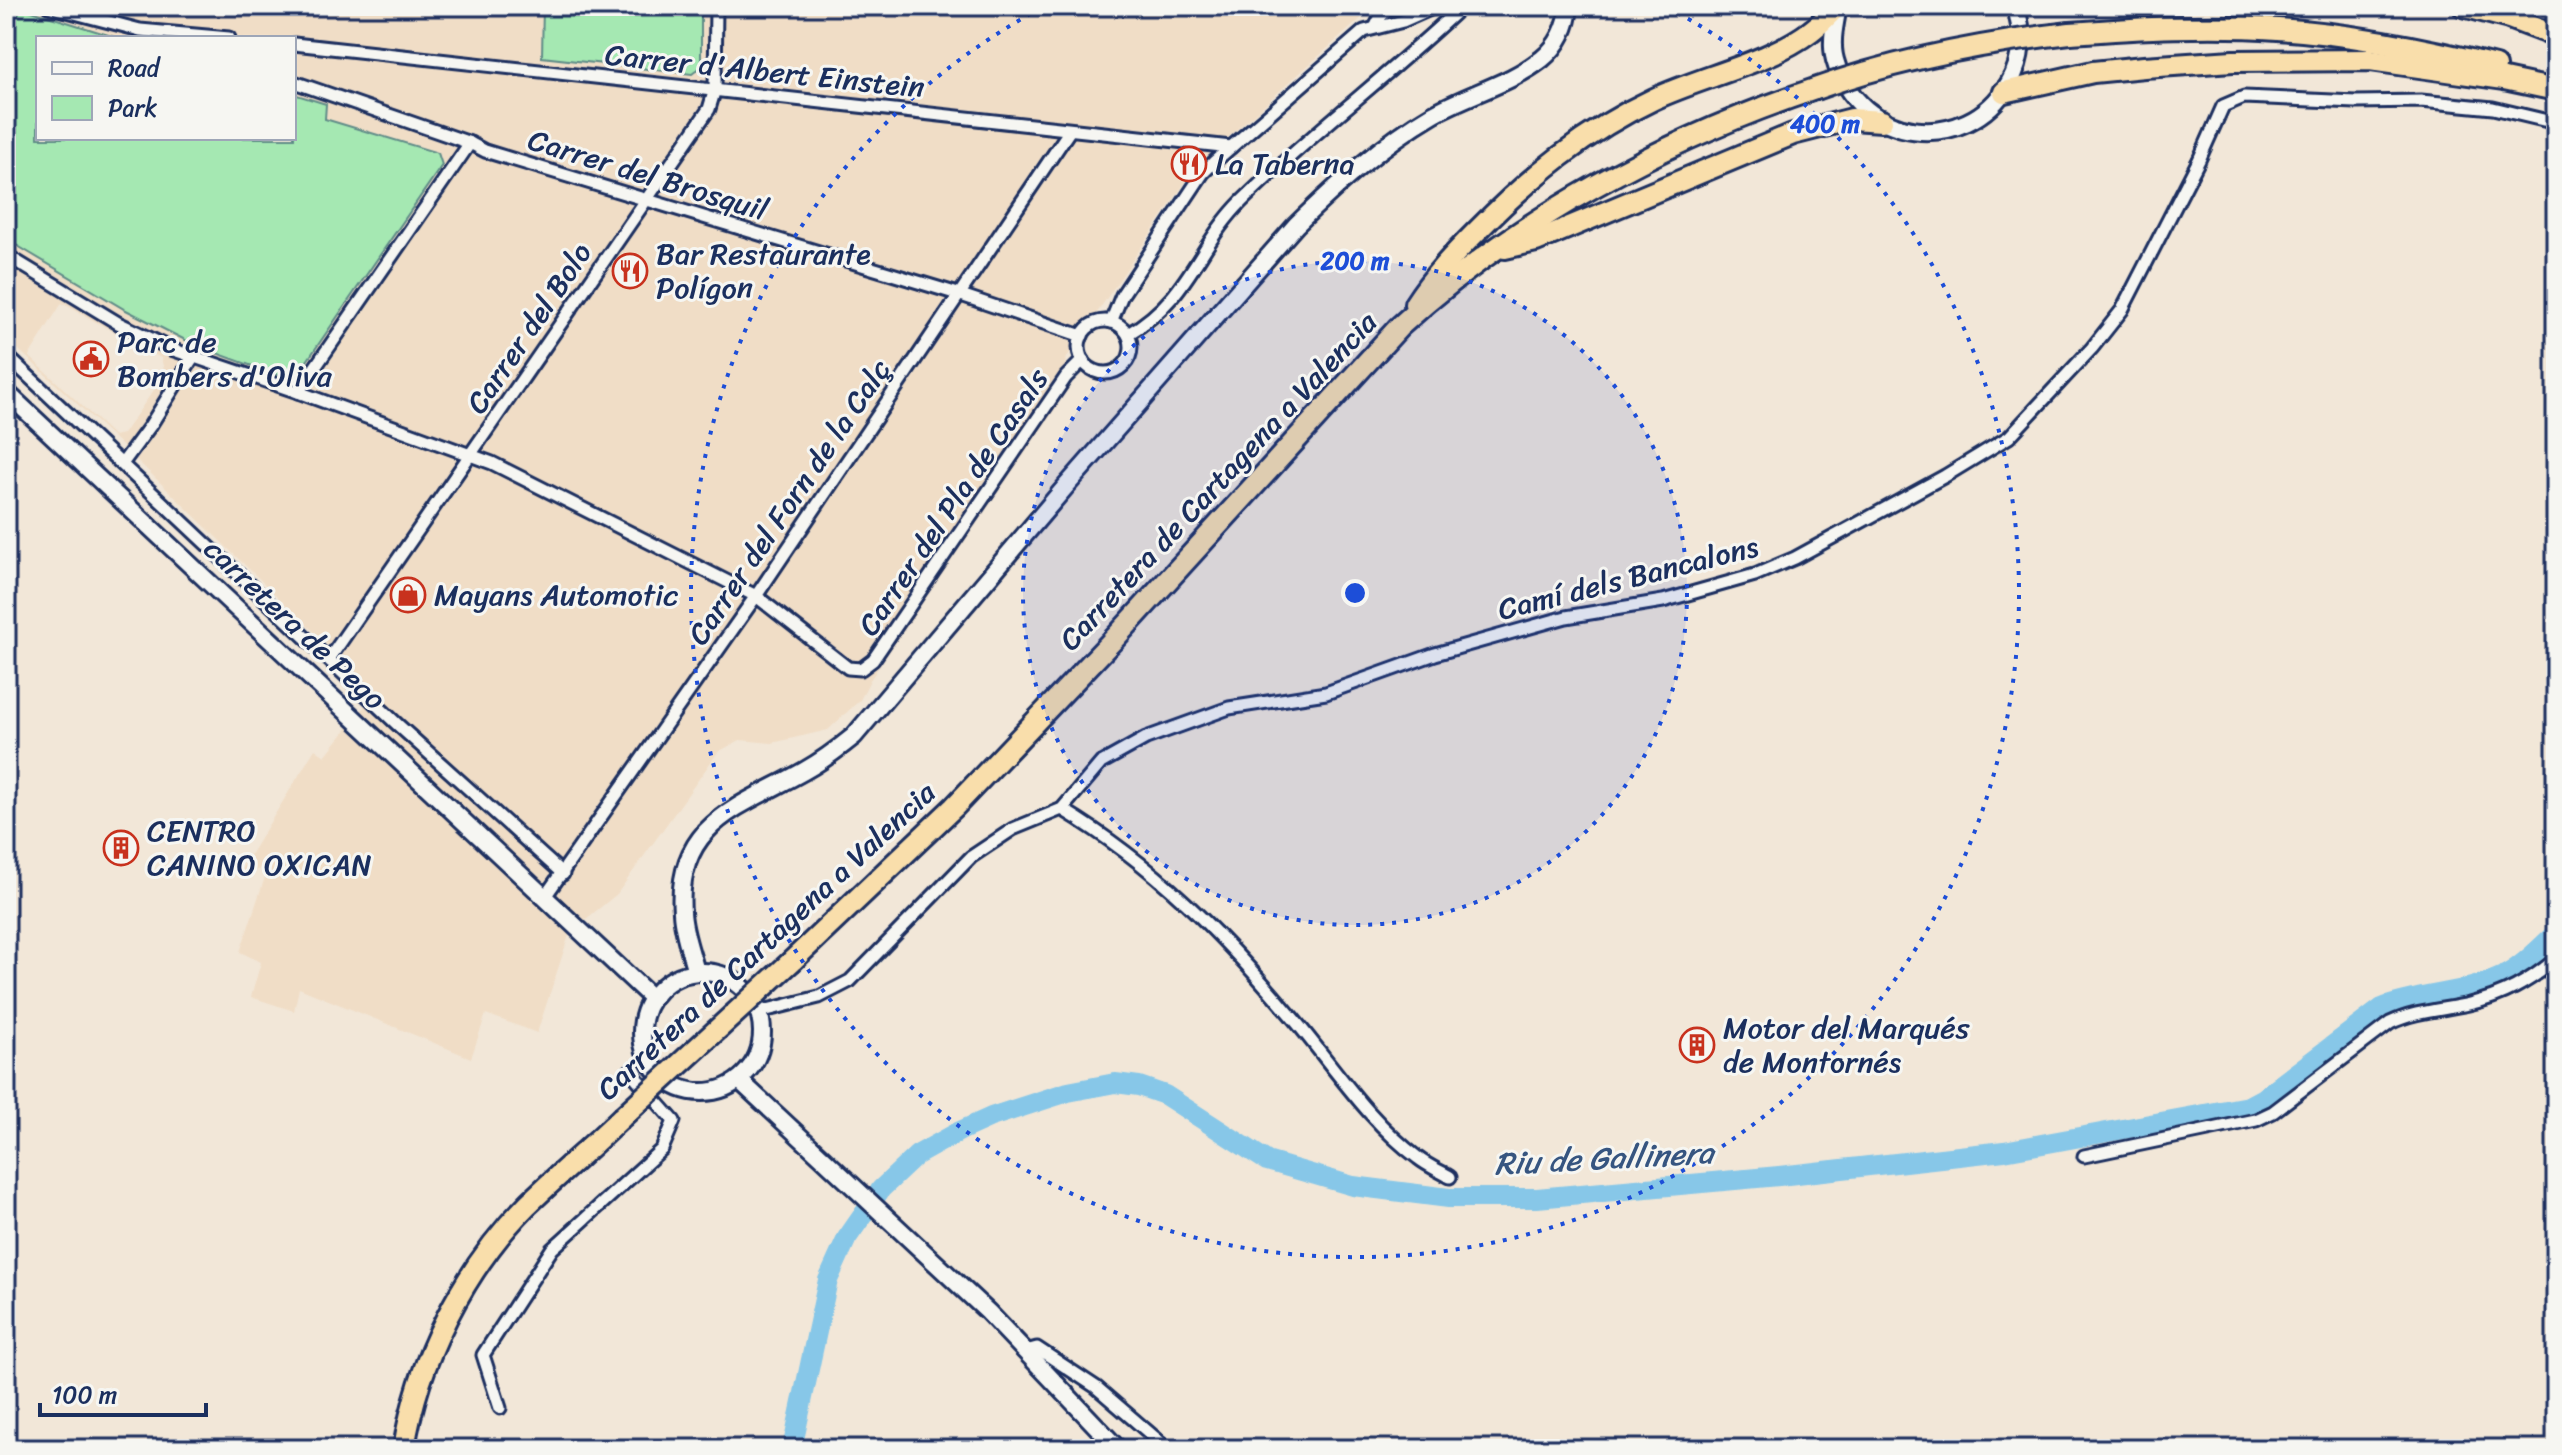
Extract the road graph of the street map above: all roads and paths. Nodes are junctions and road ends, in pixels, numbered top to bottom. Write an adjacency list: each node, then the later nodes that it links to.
1 (48, 6): 11 (street)
2 (716, 6): 18 (street, Carrer del Bolo)
3 (1390, 6): 10 (street)
4 (1437, 6): 10 (street)
5 (1462, 6): 32 (street)
6 (1569, 6): 47 (main road)
7 (1838, 6): 21 (main road); 31 (highway)
8 (2015, 6): 20 (main road)
9 (2463, 6): 14 (highway)
10 (1376, 26): 25 (street)
11 (140, 30): 12 (street); 13 (street)
12 (157, 36)
13 (207, 36)
14 (2556, 36)
15 (296, 44): 18 (street, Carrer d'Albert Einstein)
16 (2556, 81): 27 (highway, Carretera de Cartagena a Valencia, bridge)
17 (296, 83): 24 (street, Carrer del Brosquil)
18 (715, 89): 23 (street, Carrer d'Albert Einstein); 26 (street, Carrer del Bolo)
19 (2556, 90): 20 (highway)
20 (2004, 92): 21 (main road)
21 (1882, 121): 27 (highway)
22 (2556, 123): 43 (street, Camí dels Bancalons)
23 (1070, 130): 25 (street, Carrer d'Albert Einstein); 29 (street, Carrer del Forn de la Calç)
24 (470, 143): 26 (street, Carrer del Brosquil); 38 (street)
25 (1231, 147): 30 (street)
26 (646, 199): 29 (street, Carrer del Brosquil); 39 (street, Carrer del Bolo)
27 (1493, 250): 31 (highway, Carretera de Cartagena a Valencia)
28 (6, 255): 35 (street)
29 (958, 294): 33 (street, Carrer del Brosquil); 41 (street, Carrer del Forn de la Calç)
30 (1111, 322): 32 (street); 33 (street)
31 (1399, 327): 56 (highway, Carretera de Cartagena a Valencia, bridge)
32 (1128, 334): 36 (street)
33 (1082, 336): 36 (street)
34 (6, 355): 40 (street)
35 (193, 357): 38 (street); 40 (street)
36 (1083, 360): 41 (street, Carrer del Pla de Casals)
37 (6, 392): 45 (main road, carretera de Pego)
38 (298, 392): 39 (street)
39 (470, 457): 41 (street); 42 (street, Carrer del Bolo)
40 (122, 464): 42 (street)
41 (756, 596): 44 (street, Carrer del Forn de la Calç)
42 (329, 659): 44 (street)
43 (1062, 809): 49 (street); 53 (street)
44 (563, 874): 45 (street, Carrer del Forn de la Calç)
45 (544, 898): 48 (main road, carretera de Pego)
46 (2556, 959): 52 (street)
47 (696, 972): 48 (main road); 49 (main road)
48 (652, 998): 51 (main road)
49 (759, 1012): 51 (main road)
50 (630, 1071): 55 (street)
51 (739, 1080): 54 (main road)
52 (2084, 1156)
53 (1450, 1177)
54 (1026, 1351): 57 (main road); 58 (street)
55 (500, 1408)
56 (404, 1449)
57 (1118, 1449)
58 (1168, 1449)

